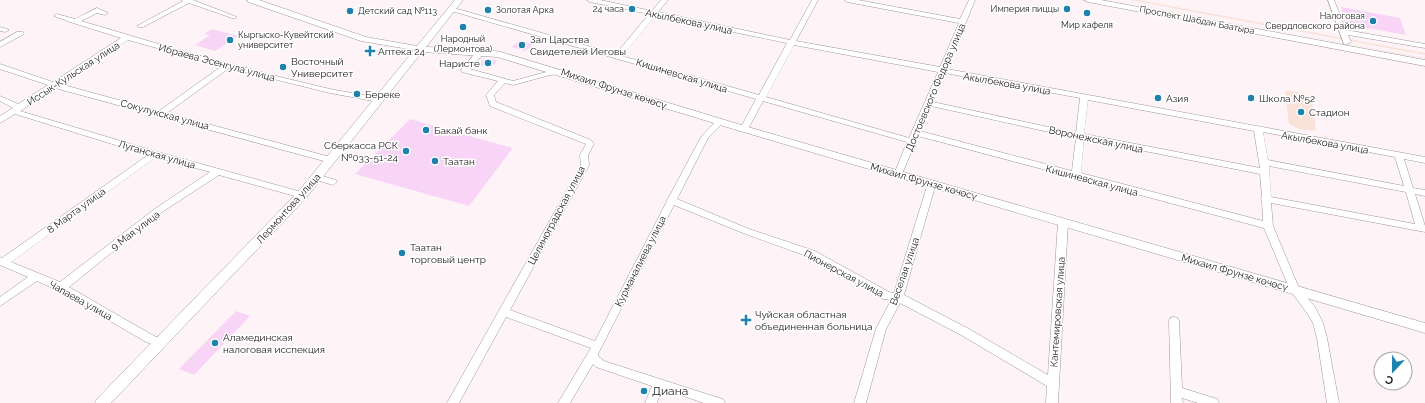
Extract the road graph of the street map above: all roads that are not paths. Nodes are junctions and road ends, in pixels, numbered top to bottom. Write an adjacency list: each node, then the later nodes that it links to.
1 (251, 0): 29 (main road, Михаил Фрунзе көчөсү)
2 (459, 0): 13 (main road, Лермонтова улица)
3 (590, 0): 15 (street, Акылбекова улица)
4 (665, 0): 15 (street)
5 (815, 0): 25 (street)
6 (847, 0): 19 (street)
7 (972, 0): 19 (street, Достоевского Федора улица)
8 (1088, 0): 12 (main road, Проспект Шабдан Баатыра)
9 (1122, 0): 12 (main road, Проспект Шабдан Баатыра)
10 (1331, 0): 22 (street)
11 (187, 1): 17 (street); 20 (street)
12 (1133, 5): 26 (main road, Проспект Шабдан Баатыра); 33 (main road, Проспект Шабдан Баатыра)
13 (451, 10): 29 (main road, Лермонтова улица); 31 (street, Кишиневская улица)
14 (105, 13): 18 (street)
15 (654, 14): 25 (street, Акылбекова улица); 31 (street)
16 (57, 16): 18 (street, Ибраева Эсенгула улица)
17 (234, 17)
18 (75, 22): 24 (street, Ибраева Эсенгула улица)
19 (963, 22): 36 (street, Достоевского Федора улица)
20 (141, 26)
21 (132, 31): 24 (street, Иссык-Кульская улица)
22 (1343, 32): 26 (street); 28 (street)
23 (20, 34): 27 (street)
24 (125, 37): 34 (street, Ибраева Эсенгула улица); 39 (street, Иссык-Кульская улица)
25 (791, 42): 36 (street, Акылбекова улица); 42 (street)
26 (1347, 42): 32 (main road, Проспект Шабдан Баатыра)
27 (0, 45)
28 (1425, 46)
29 (421, 49): 30 (main road, Михаил Фрунзе көчөсү); 43 (main road, Лермонтова улица)
30 (481, 52): 37 (main road, Михаил Фрунзе көчөсү); 38 (street)
31 (618, 56): 42 (street, Кишиневская улица)
32 (1425, 57)
33 (1425, 63)
34 (228, 65): 43 (street, Ибраева Эсенгула улица); 46 (street)
35 (0, 66): 39 (street, Сокулукская улица)
36 (942, 71): 40 (street, Акылбекова улица); 44 (street, Достоевского Федора улица)
37 (561, 72): 38 (street); 48 (main road, Михаил Фрунзе көчөсү)
38 (503, 81): 78 (street, Целиноградская улица)
39 (54, 85): 45 (street, Иссык-Кульская улица); 46 (street, Сокулукская улица)
40 (1084, 97): 50 (street, Акылбекова улица); 51 (street)
41 (0, 98): 45 (street, Луганская улица)
42 (760, 98): 49 (street); 52 (street, Кишиневская улица)
43 (379, 100): 55 (main road, Лермонтова улица)
44 (928, 103): 51 (street, Воронежская улица); 52 (street, Достоевского Федора улица)
45 (16, 109): 47 (street, Иссык-Кульская улица); 53 (street, Луганская улица)
46 (162, 113): 55 (street, Сокулукская улица)
47 (0, 120)
48 (720, 122): 49 (main road, Михаил Фрунзе көчөсү); 68 (street, Курманалиева улица)
49 (744, 129): 59 (main road, Михаил Фрунзе көчөсү)
50 (1258, 130): 54 (street, Акылбекова улица); 57 (street)
51 (1080, 136): 57 (street, Воронежская улица); 60 (street)
52 (914, 137): 59 (street, Достоевского Федора улица); 60 (street, Кишиневская улица)
53 (152, 156): 58 (street, Луганская улица); 72 (street, 8 Марта улица)
54 (1399, 156): 56 (street, Акылбекова улица); 64 (street)
55 (331, 160): 61 (main road, Лермонтова улица)
56 (1425, 160)
57 (1264, 167): 64 (street, Воронежская улица); 67 (street)
58 (215, 174): 66 (street, Луганская улица); 74 (street, 9 Мая улица)
59 (898, 174): 63 (main road, Михаил Фрунзе көчөсү)
60 (1076, 176): 70 (street, Кишиневская улица)
61 (316, 177): 62 (street); 66 (main road, Лермонтова улица)
62 (333, 182)
63 (932, 184): 69 (main road, Михаил Фрунзе көчөсү); 76 (street, Веселая улица)
64 (1410, 190): 65 (street, Воронежская улица); 71 (street)
65 (1425, 193)
66 (302, 195): 81 (main road, Лермонтова улица)
67 (1265, 199): 70 (street); 71 (street)
68 (672, 200): 76 (street, Пионерская улица); 82 (street, Курманалиева улица)
69 (1063, 222): 75 (main road, Михаил Фрунзе көчөсү); 83 (street, Кантемировская улица)
70 (1268, 226): 75 (street)
71 (1423, 229)
72 (2, 262): 73 (street, Чапаева улица)
73 (36, 276): 74 (street, Чапаева улица); 77 (street)
74 (60, 287): 81 (street, Чапаева улица)
75 (1295, 290): 80 (main road, Михаил Фрунзе көчөсү); 95 (street)
76 (898, 297): 83 (street, Пионерская улица); 91 (street, Веселая улица)
77 (0, 302)
78 (504, 312): 82 (street); 87 (street, Целиноградская улица)
79 (1174, 322): 85 (street)
80 (1425, 328)
81 (160, 342): 86 (main road, Лермонтова улица)
82 (595, 350): 84 (street); 88 (street, Курманалиева улица)
83 (1052, 383): 92 (street, Кантемировская улица)
84 (658, 384): 89 (street); 90 (street)
85 (1177, 391): 93 (street); 94 (street)
86 (102, 403)
87 (453, 403)
88 (564, 403)
89 (651, 403)
90 (719, 403)
91 (860, 403)
92 (1052, 403)
93 (1177, 403)
94 (1213, 403)
95 (1333, 403)

